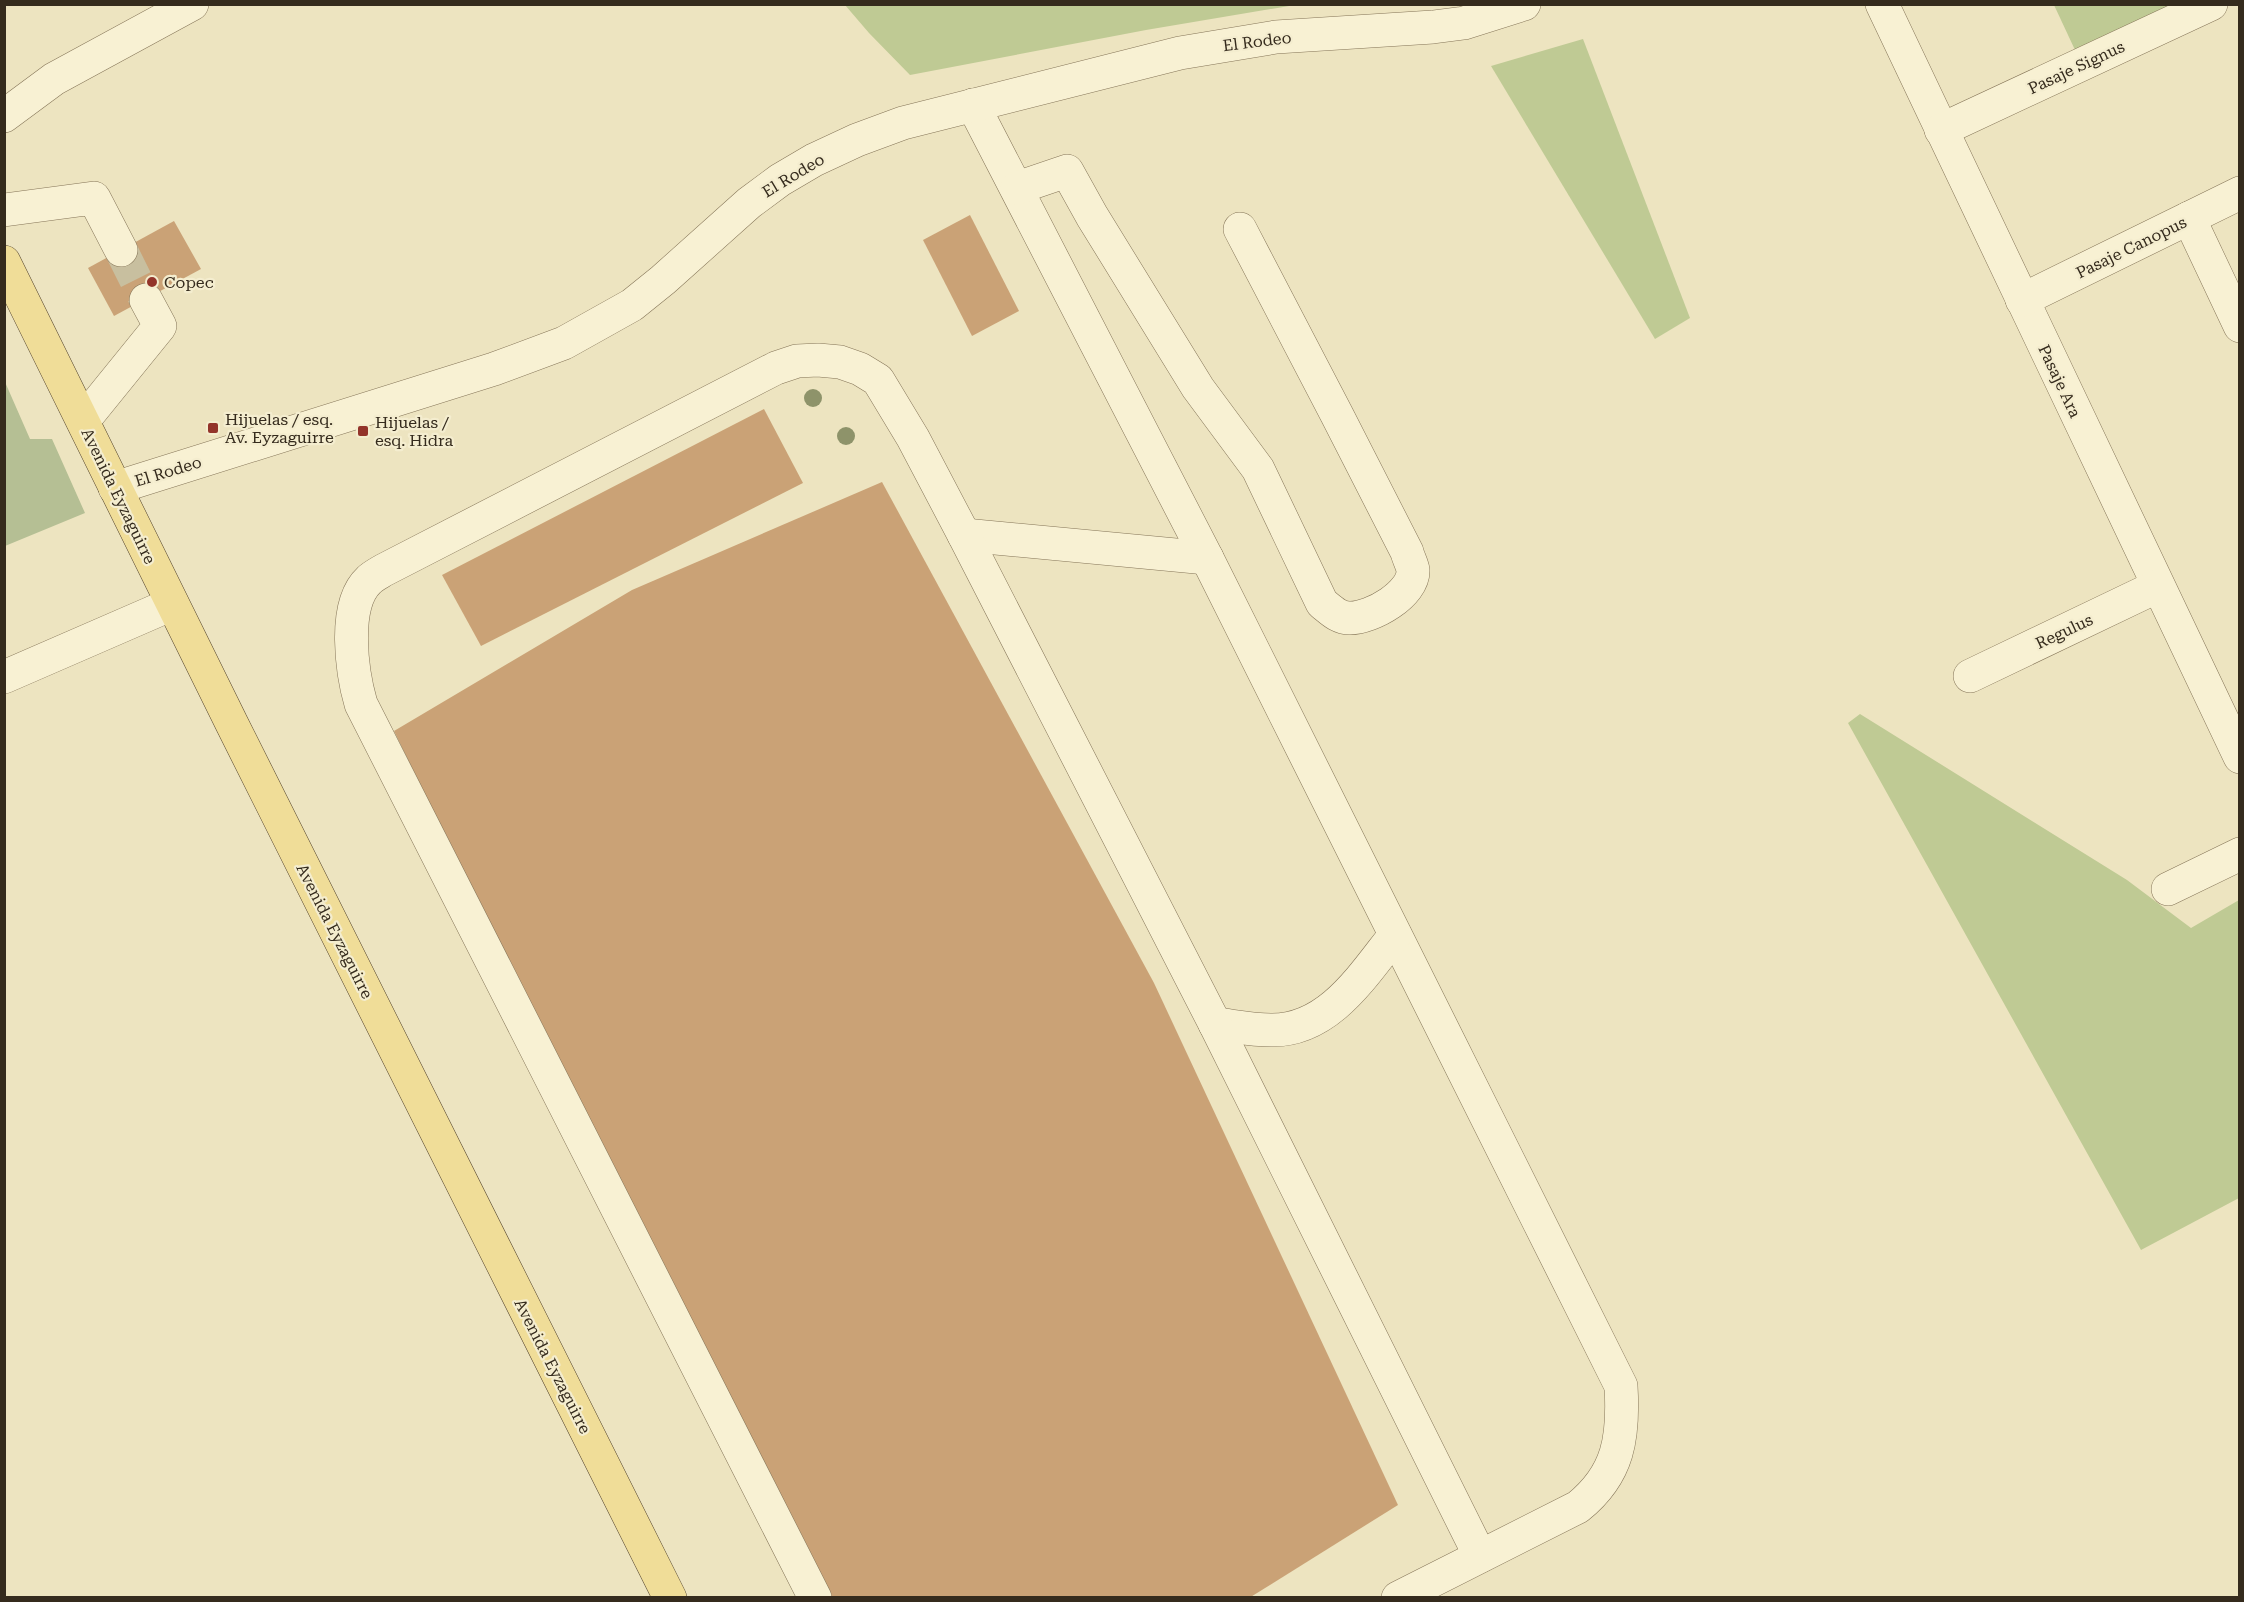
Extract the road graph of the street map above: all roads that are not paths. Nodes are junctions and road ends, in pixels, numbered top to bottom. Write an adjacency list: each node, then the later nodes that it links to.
1 (192, 4): 6 (street)
2 (1524, 4): 5 (street, El Rodeo)
3 (1882, 4): 7 (street, Pasaje Ara)
4 (2211, 4): 7 (street, Pasaje Signus)
5 (973, 105): 8 (street); 19 (street, El Rodeo)
6 (4, 116)
7 (1941, 130): 16 (street, Pasaje Ara)
8 (1017, 188): 12 (street); 21 (street)
9 (2240, 193): 11 (street, Pasaje Canopus)
10 (4, 210): 13 (street)
11 (2189, 218): 16 (street, Pasaje Canopus); 17 (street)
12 (1240, 229)
13 (121, 250)
14 (4, 262): 18 (main road, Avenida Eyzaguirre)
15 (146, 300): 18 (street)
16 (2022, 300): 22 (street, Pasaje Ara)
17 (2240, 326)
18 (83, 421): 19 (main road, Avenida Eyzaguirre)
19 (115, 488): 23 (main road, Avenida Eyzaguirre)
20 (964, 535): 21 (street); 30 (street); 33 (street)
21 (1207, 558): 29 (street)
22 (2158, 586): 24 (street, Regulus); 26 (street, Pasaje Ara)
23 (172, 604): 25 (street); 32 (main road, Avenida Eyzaguirre)
24 (1970, 676)
25 (4, 677)
26 (2240, 757)
27 (2240, 854): 28 (street)
28 (2168, 889)
29 (1395, 935): 30 (street); 31 (street)
30 (1215, 1024): 31 (street)
31 (1480, 1556): 34 (street)
32 (670, 1598)
33 (815, 1598)
34 (1398, 1598)

